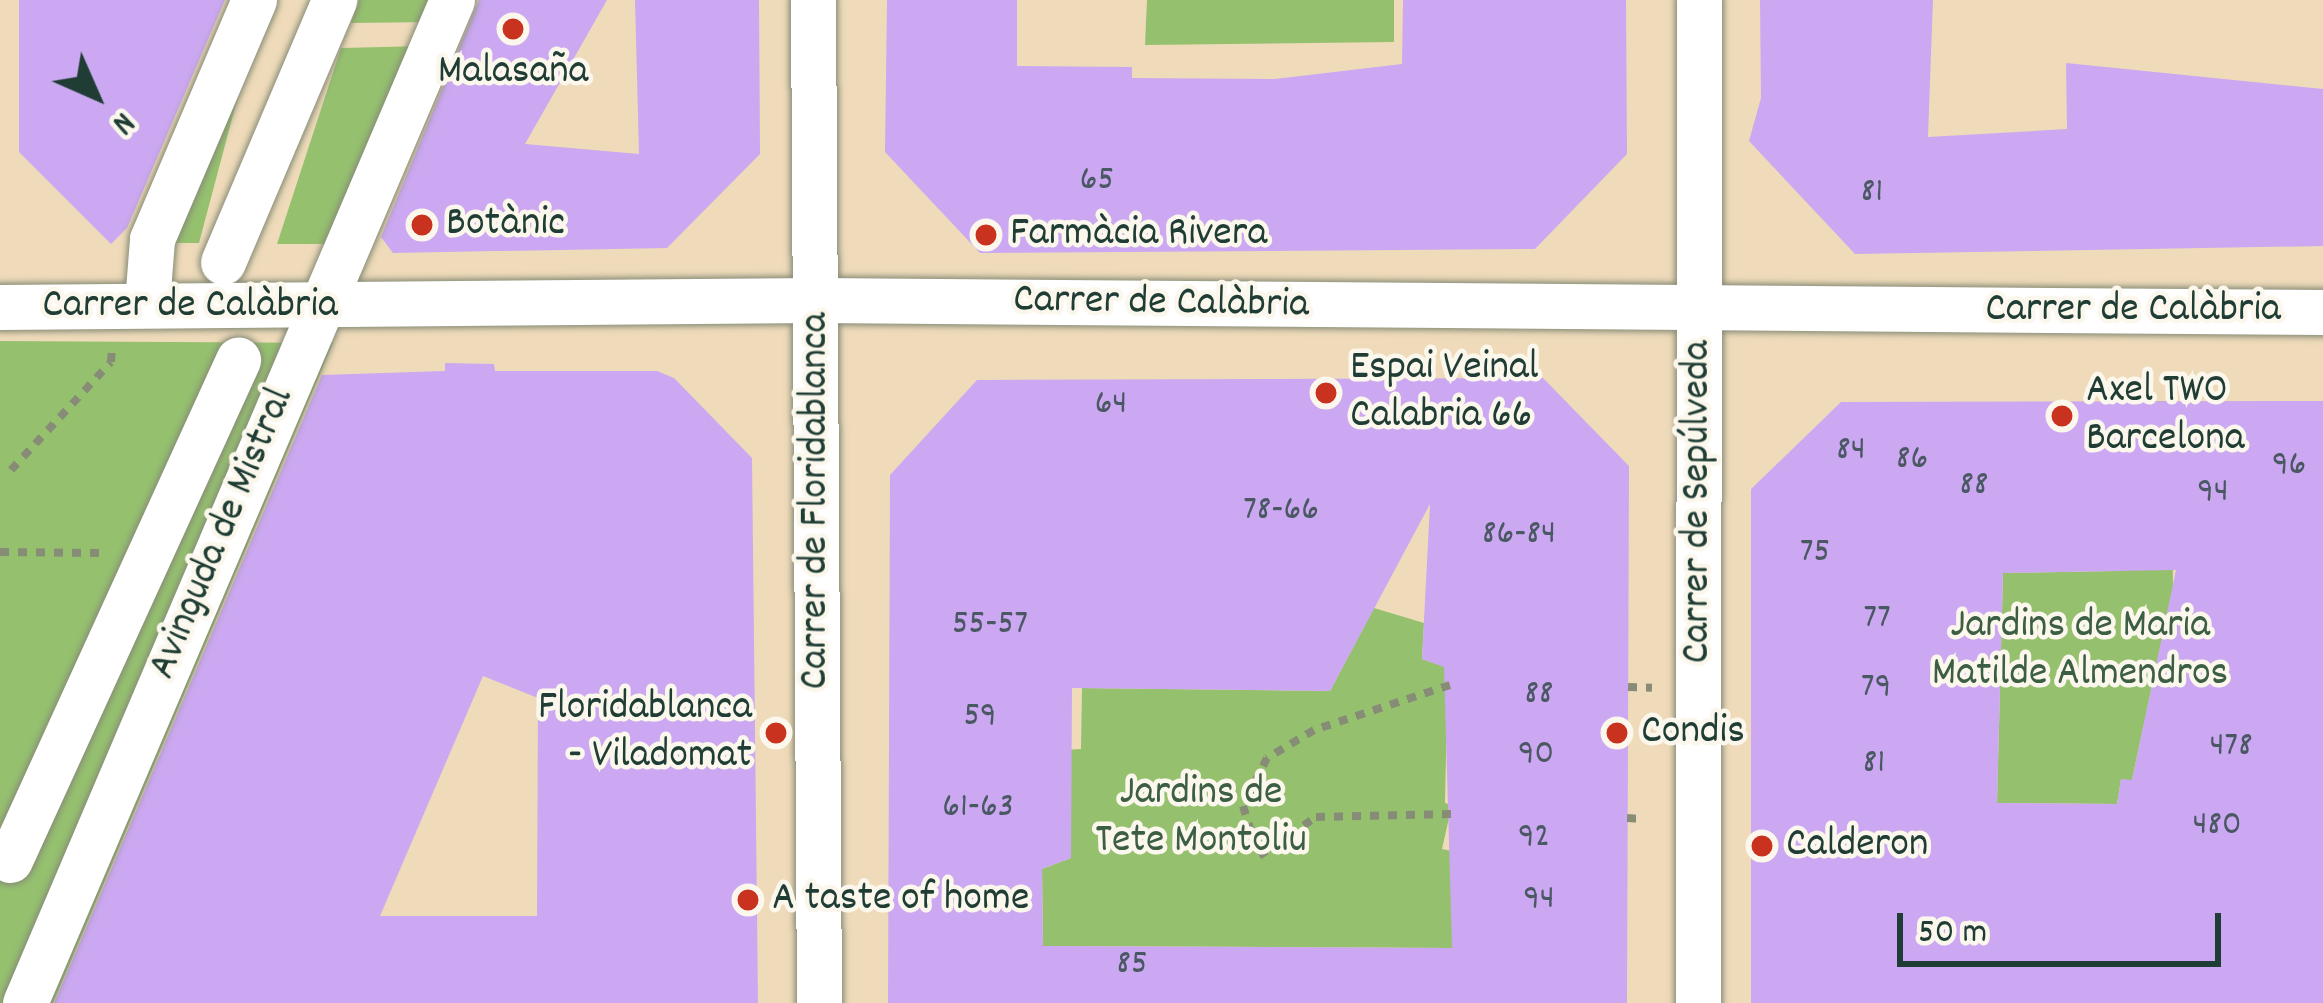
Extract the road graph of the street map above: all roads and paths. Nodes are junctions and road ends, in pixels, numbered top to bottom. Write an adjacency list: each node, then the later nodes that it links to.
1 (254, 0): 8 (street)
2 (334, 0): 6 (street)
3 (452, 0): 10 (street, Avinguda de Mistral)
4 (813, 0): 7 (street, Carrer de Floridablanca)
5 (1699, 0): 11 (street, Carrer de Sepúlveda)
6 (223, 262)
7 (818, 300): 10 (street, Carrer de Calàbria); 11 (street, Carrer de Calàbria); 26 (street, Carrer de Floridablanca)
8 (146, 303): 9 (street, Carrer de Calàbria); 10 (street, Carrer de Calàbria)
9 (0, 307)
10 (319, 307): 25 (street, Avinguda de Mistral)
11 (1699, 310): 12 (street, Carrer de Calàbria); 27 (street, Carrer de Sepúlveda)
12 (2323, 312)
13 (238, 360): 17 (street, Avinguda de Mistral)
14 (110, 362): 15 (path, Carrer de Calàbria)
15 (11, 470)
16 (0, 552): 17 (path)
17 (151, 554): 24 (street, Avinguda de Mistral)
18 (1450, 685): 21 (path)
19 (1628, 688): 20 (path)
20 (1652, 688)
21 (1451, 814)
22 (1627, 818): 23 (path)
23 (1643, 819)
24 (10, 860)
25 (25, 1003)
26 (819, 1003)
27 (1698, 1003)

